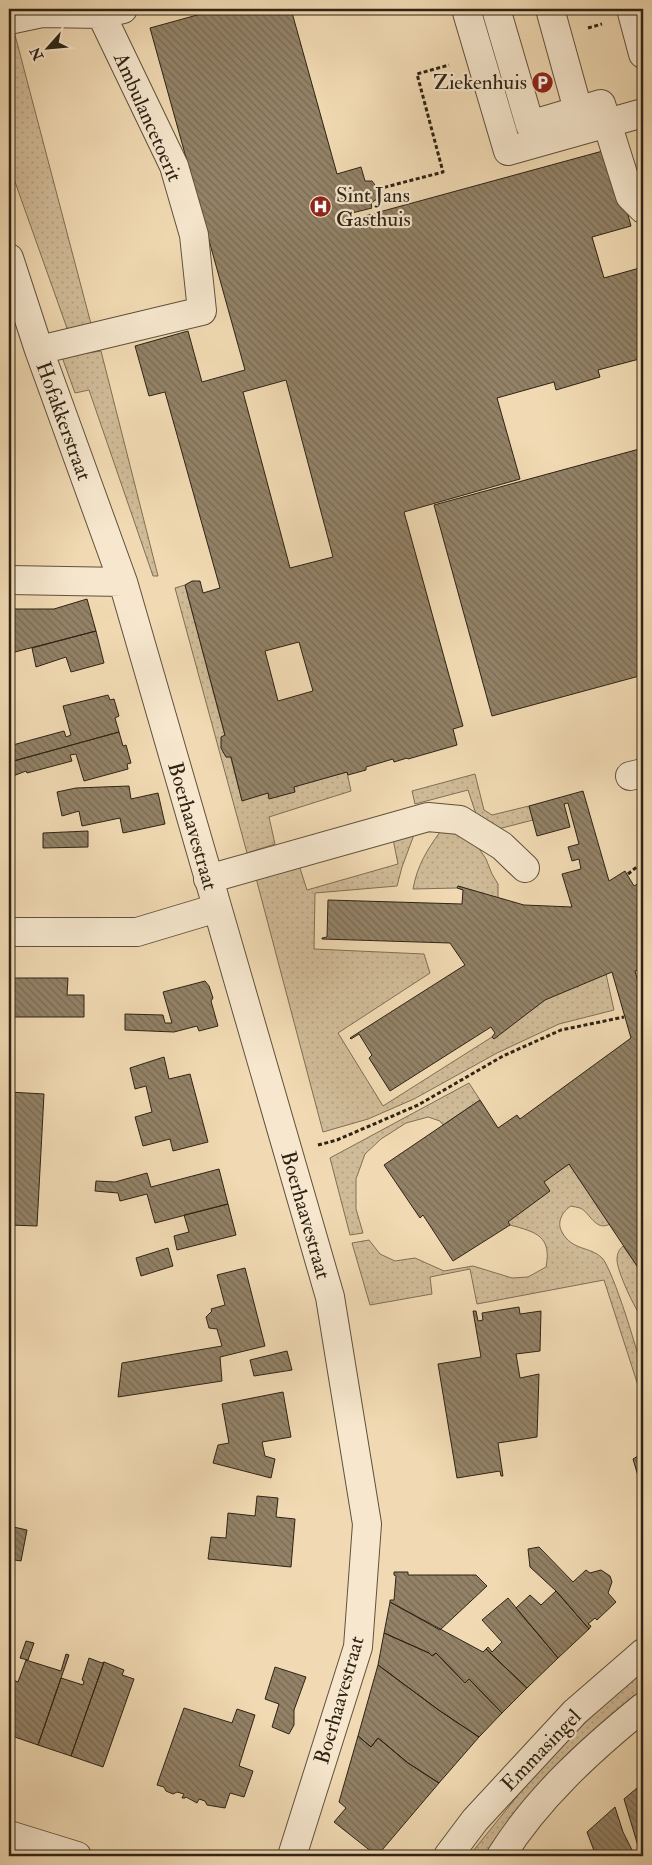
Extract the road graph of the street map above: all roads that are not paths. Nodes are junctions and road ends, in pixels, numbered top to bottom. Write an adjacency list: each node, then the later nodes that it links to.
1 (466, 9): 9 (street)
2 (496, 9): 10 (street)
3 (550, 9): 9 (street)
4 (630, 9): 7 (street)
5 (112, 11): 6 (street); 12 (street, Ambulancetoerit)
6 (9, 20)
7 (643, 54)
8 (643, 113): 9 (street)
9 (584, 129)
10 (643, 210)
11 (9, 258): 12 (street, Hofakkerstraat)
12 (39, 350): 14 (street, Hofakkerstraat)
13 (9, 580): 14 (street)
14 (123, 582): 16 (street, Boerhaavestraat)
15 (525, 868): 16 (street)
16 (208, 879): 17 (street, Boerhaavestraat)
17 (217, 908): 18 (street); 23 (street, Boerhaavestraat)
18 (9, 932)
19 (643, 1654): 24 (street, Emmasingel)
20 (643, 1707): 25 (street, Emmasingel)
21 (9, 1835): 22 (street)
22 (77, 1856)
23 (292, 1856)
24 (448, 1856)
25 (501, 1856)

